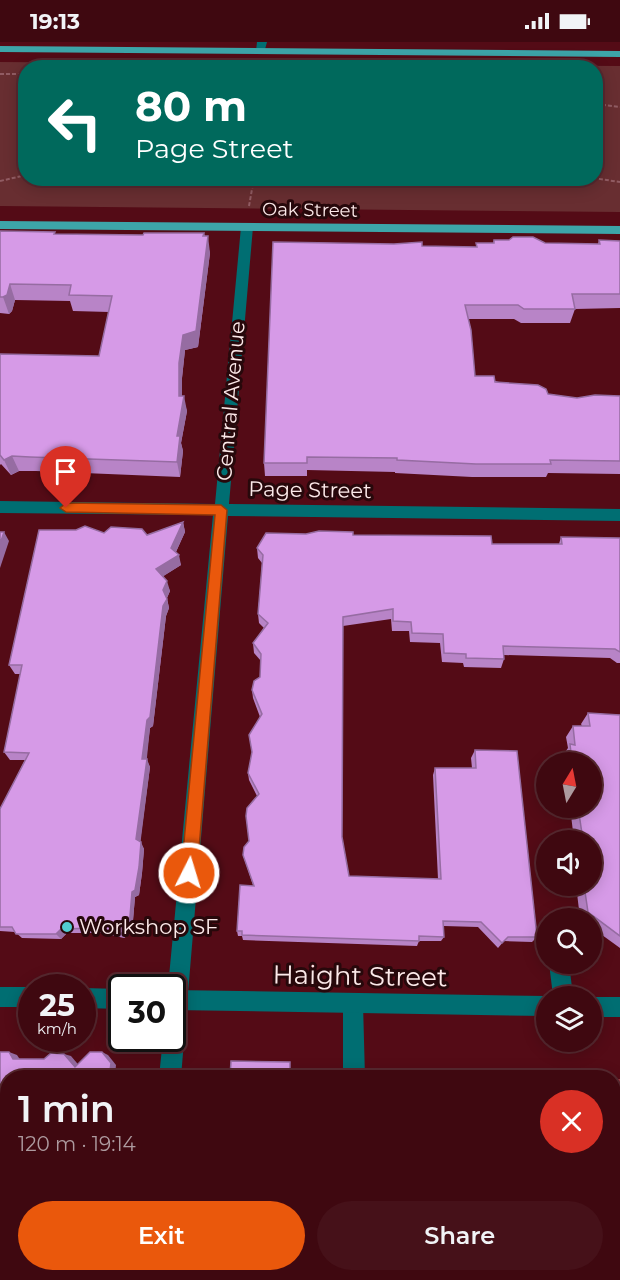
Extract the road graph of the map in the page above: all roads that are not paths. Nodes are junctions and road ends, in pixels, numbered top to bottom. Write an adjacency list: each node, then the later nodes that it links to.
1 (261, 47): 2 (main road); 3 (main road)
2 (0, 49)
3 (620, 54)
4 (0, 225): 5 (main road, Oak Street)
5 (247, 227): 6 (main road, Oak Street); 8 (street, Central Avenue)
6 (620, 230)
7 (0, 507): 8 (street, Page Street)
8 (221, 510): 9 (street, Page Street); 10 (street, Central Avenue)
9 (620, 514)
10 (177, 974)
11 (0, 997): 12 (street)
12 (18, 997)
13 (186, 1000): 14 (street, Haight Street)
14 (353, 1003): 15 (street, Haight Street); 20 (street)
15 (536, 1006)
16 (602, 1007): 17 (street)
17 (620, 1007)
18 (172, 1052): 19 (street, Central Avenue)
19 (170, 1070)
20 (354, 1070)

